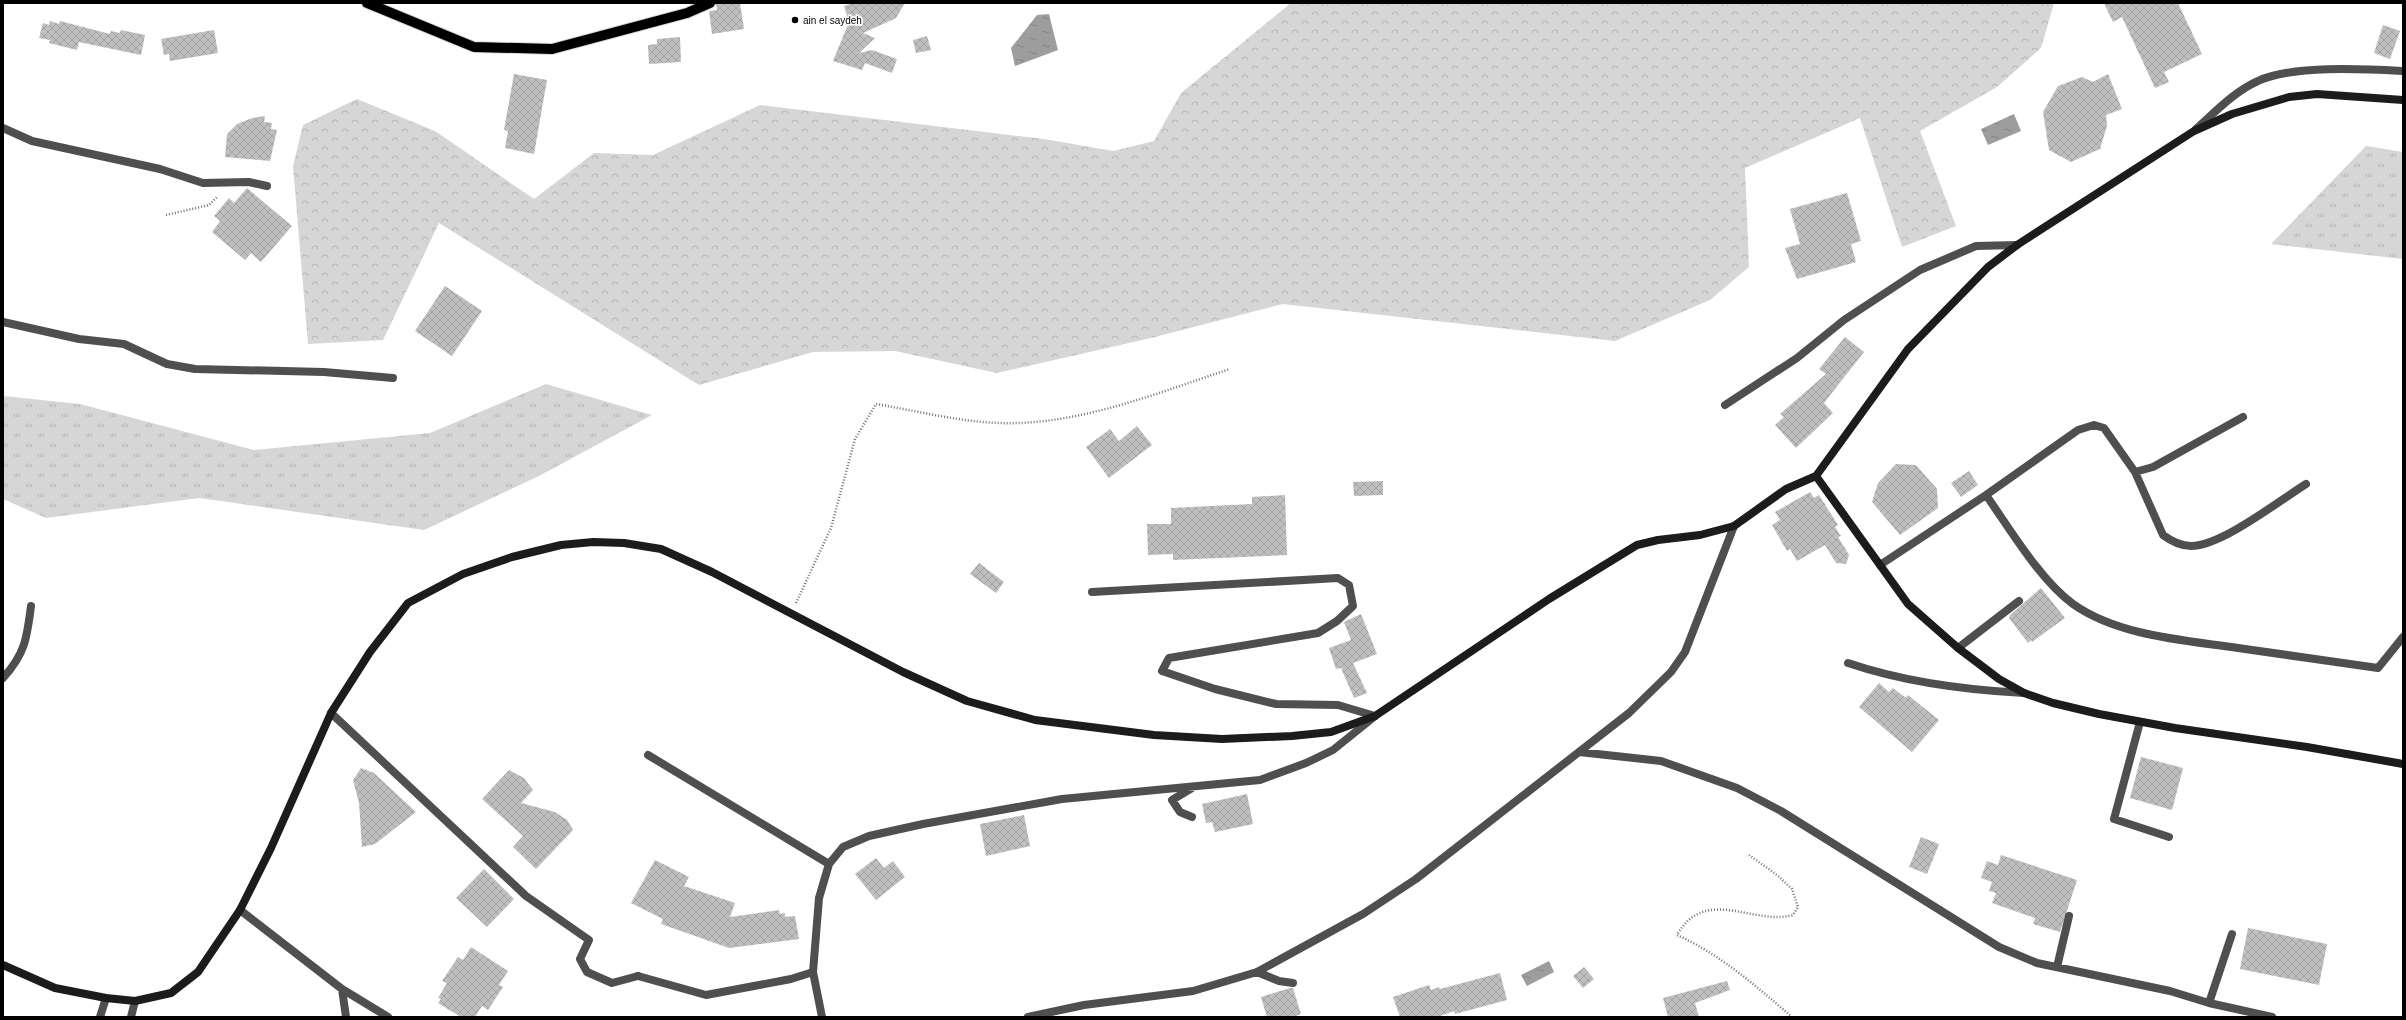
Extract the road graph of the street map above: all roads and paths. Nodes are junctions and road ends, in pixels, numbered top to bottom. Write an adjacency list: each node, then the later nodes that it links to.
1 (367, 3): 2 (main road)
2 (710, 3)
3 (2403, 71): 6 (street)
4 (2403, 100): 6 (street)
5 (3, 128): 7 (street)
6 (2194, 131): 10 (street)
7 (230, 182): 8 (street); 9 (path)
8 (266, 186)
9 (166, 215)
10 (2017, 245): 14 (street); 17 (street)
11 (3, 322): 13 (street)
12 (1230, 369): 25 (path)
13 (393, 378)
14 (1725, 405)
15 (2243, 417): 16 (street)
16 (2135, 472): 18 (street); 19 (street)
17 (1816, 476): 20 (street); 21 (street)
18 (2306, 484)
19 (1986, 495): 21 (street); 26 (street)
20 (1734, 526): 32 (street); 34 (street)
21 (1880, 565): 27 (street)
22 (1092, 592): 32 (street)
23 (2019, 601): 27 (street)
24 (31, 606): 29 (street)
25 (792, 612): 31 (street); 32 (street)
26 (2403, 637)
27 (1958, 648): 30 (street)
28 (1848, 662): 30 (street)
29 (3, 678)
30 (2024, 693): 33 (street)
31 (331, 713): 42 (street); 47 (street)
32 (1374, 716): 37 (street)
33 (2140, 722): 36 (street); 39 (street)
34 (1579, 752): 46 (street); 48 (street)
35 (648, 755): 41 (street)
36 (2403, 764)
37 (1195, 786): 38 (street); 41 (street)
38 (1192, 818)
39 (2169, 837)
40 (1749, 855): 60 (path)
41 (828, 864): 47 (street)
42 (240, 910): 50 (street); 52 (street)
43 (2069, 916): 46 (street)
44 (2232, 934): 53 (street)
45 (3, 965): 51 (street)
46 (2057, 967): 53 (street)
47 (813, 972): 58 (street)
48 (1257, 972): 49 (street); 59 (street)
49 (1293, 983)
50 (342, 989): 56 (street); 57 (street)
51 (106, 998): 52 (street); 54 (street)
52 (135, 1001): 55 (street)
53 (2208, 1002): 61 (street)
54 (100, 1017)
55 (130, 1017)
56 (346, 1017)
57 (388, 1017)
58 (822, 1017)
59 (1028, 1017)
60 (1792, 1017)
61 (2272, 1017)

